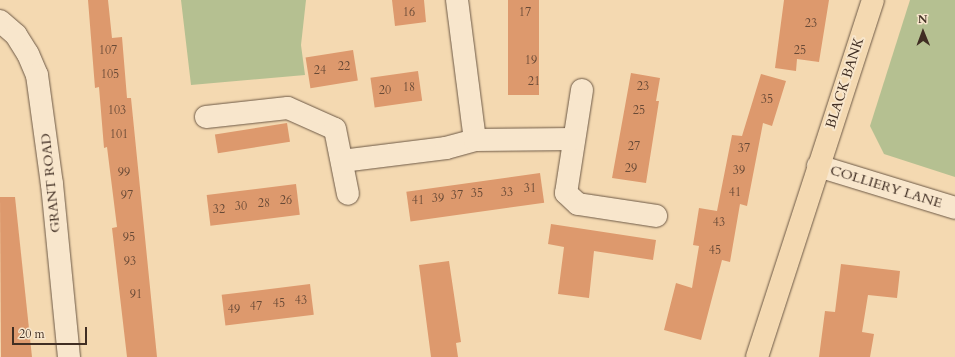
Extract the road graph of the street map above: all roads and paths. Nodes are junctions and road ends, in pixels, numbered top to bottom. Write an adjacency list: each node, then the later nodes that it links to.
1 (457, 0): 7 (street)
2 (873, 0): 9 (main road, BLACK BANK)
3 (0, 21): 13 (street, GRANT ROAD)
4 (582, 90): 6 (street)
5 (206, 117): 8 (street)
6 (574, 139): 7 (street); 12 (street)
7 (475, 140): 8 (street)
8 (342, 161): 10 (street)
9 (818, 166): 11 (street, COLLIERY LANE); 14 (main road, BLACK BANK)
10 (348, 194)
11 (955, 208)
12 (656, 216)
13 (69, 357)
14 (757, 357)

